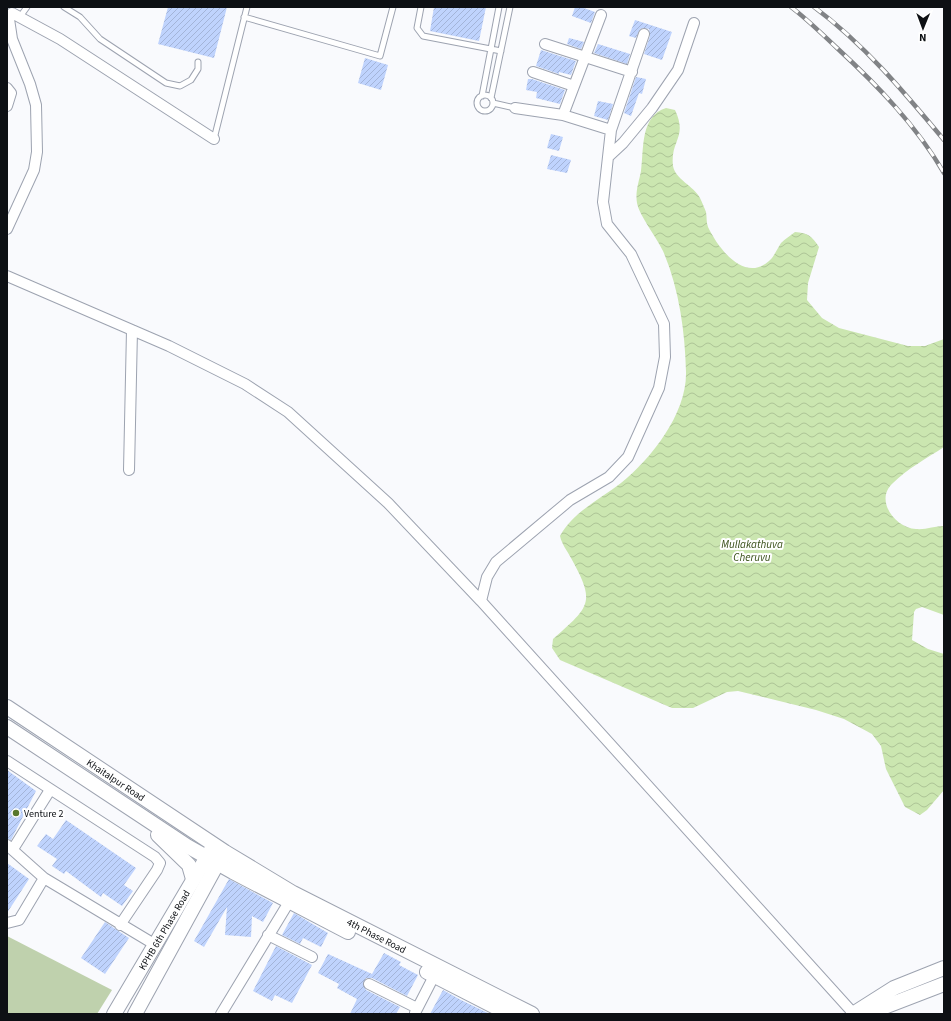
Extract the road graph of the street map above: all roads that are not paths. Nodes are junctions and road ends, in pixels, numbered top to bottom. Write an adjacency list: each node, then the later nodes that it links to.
1 (27, 7): 10 (lane)
2 (64, 7): 17 (lane)
3 (247, 7): 9 (lane)
4 (393, 7): 9 (lane)
5 (421, 7): 14 (lane)
6 (499, 7): 14 (lane)
7 (510, 7): 15 (lane)
8 (601, 15): 16 (street)
9 (244, 17): 28 (lane)
10 (19, 18): 28 (street); 30 (street)
11 (694, 23): 29 (street)
12 (644, 34): 19 (street)
13 (545, 44): 16 (street)
14 (491, 49): 15 (lane); 22 (lane)
15 (501, 51): 23 (lane)
16 (586, 57): 19 (street); 20 (street)
17 (198, 62)
18 (533, 72): 20 (street)
19 (632, 72): 27 (street)
20 (574, 86): 26 (street)
21 (7, 88): 24 (street)
22 (482, 96): 23 (lane); 23 (lane)
23 (492, 100): 25 (lane)
24 (7, 106)
25 (515, 108): 26 (street)
26 (564, 115): 27 (street)
27 (611, 130): 29 (street)
28 (214, 139)
29 (609, 156): 34 (street)
30 (7, 229)
31 (7, 276): 32 (street)
32 (132, 330): 33 (street); 34 (street)
33 (129, 470)
34 (482, 601): 61 (street)
35 (7, 707): 41 (street, Khaitalpur Road)
36 (7, 727): 39 (street, Khaitalpur Road)
37 (7, 761): 38 (street)
38 (50, 790): 40 (street); 47 (street)
39 (148, 820): 42 (street, Khaitalpur Road); 44 (street)
40 (10, 847): 43 (street)
41 (219, 848): 42 (street, KPHB 6th Phase Road); 60 (street, 4th Phase Road)
42 (212, 861): 44 (street, KPHB 6th Phase Road); 45 (street, 4th Phase Road); 57 (street, KPHB 6th Phase Road)
43 (44, 878): 46 (street); 47 (street)
44 (193, 879): 49 (street, KPHB 6th Phase Road)
45 (289, 902): 48 (street); 52 (street, 4th Phase Road)
46 (7, 923)
47 (120, 925): 49 (street)
48 (268, 935): 50 (street); 58 (street)
49 (154, 944): 56 (street, KPHB 6th Phase Road)
50 (312, 957)
51 (944, 968): 61 (street)
52 (434, 976): 55 (street); 59 (street, 4th Phase Road)
53 (369, 984): 55 (street)
54 (944, 984): 63 (street)
55 (416, 1011)
56 (118, 1013)
57 (135, 1014)
58 (221, 1014)
59 (509, 1014)
60 (532, 1014)
61 (854, 1014): 62 (street)
62 (863, 1014)
63 (866, 1014)

